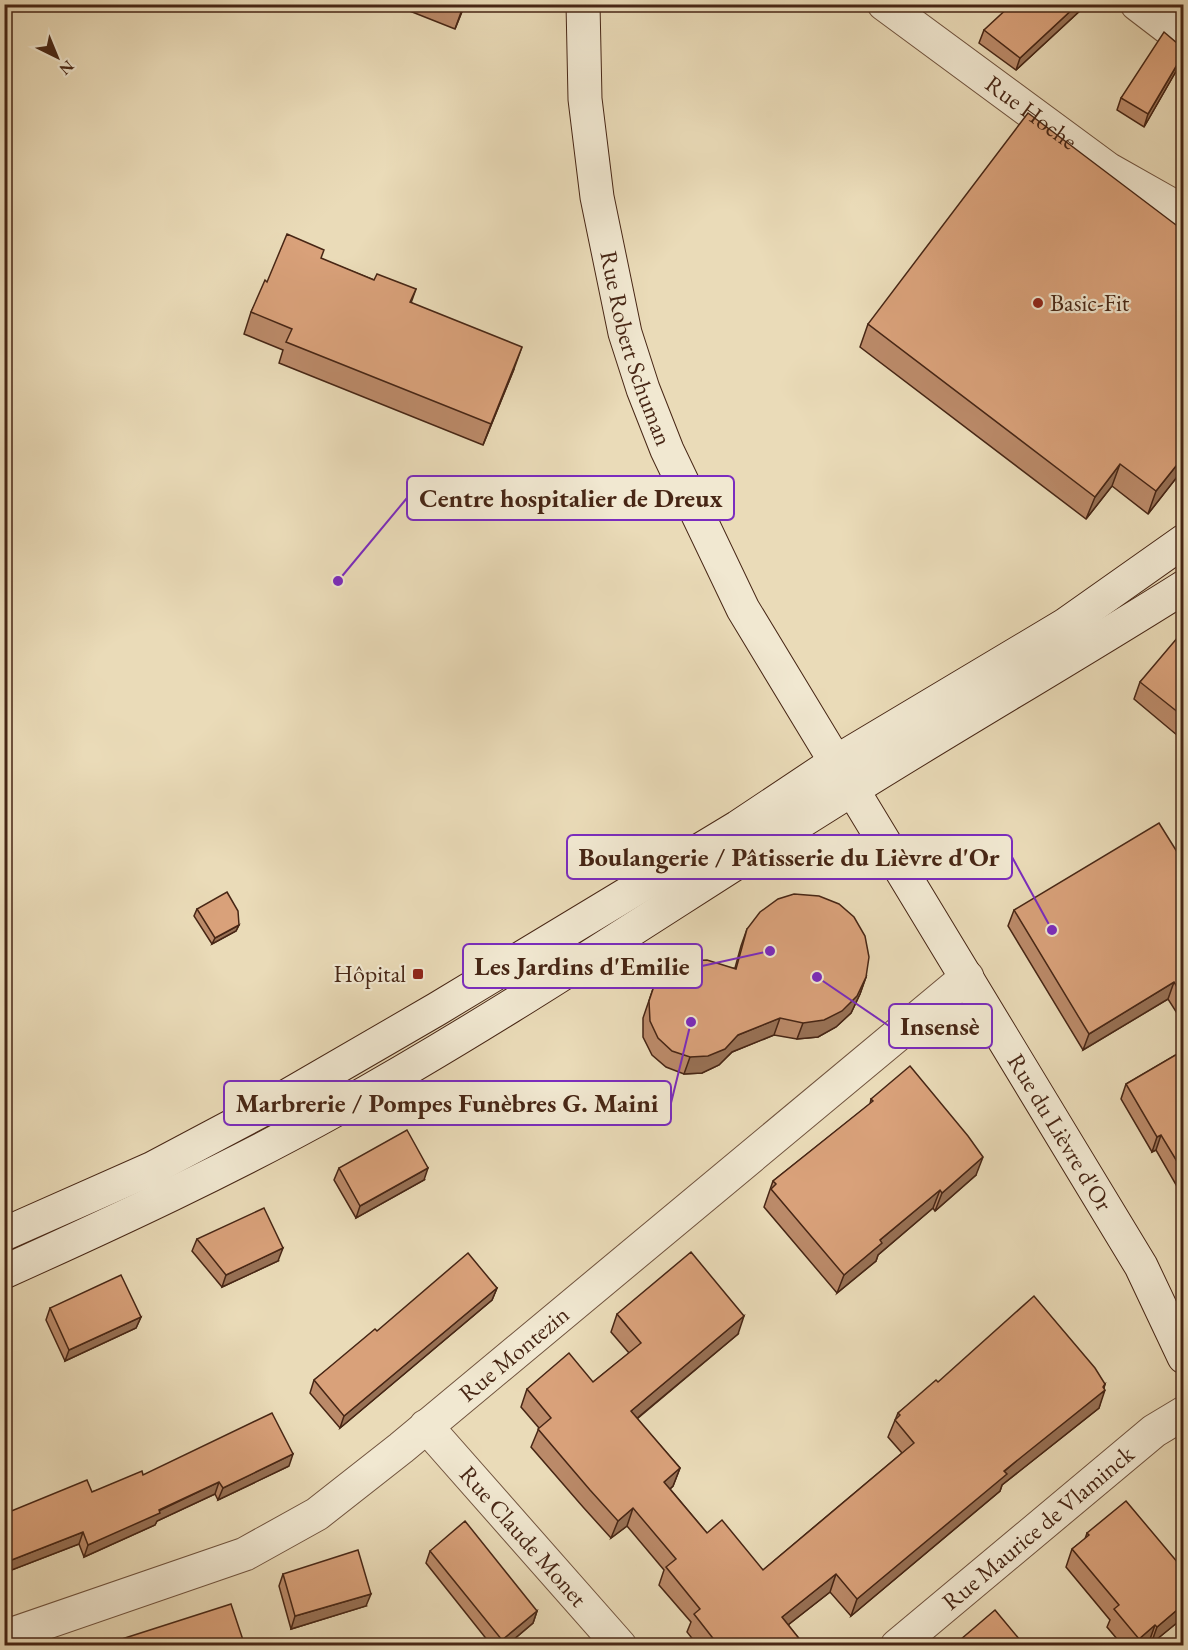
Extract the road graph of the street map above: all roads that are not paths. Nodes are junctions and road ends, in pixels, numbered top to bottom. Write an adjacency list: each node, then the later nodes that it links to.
1 (583, 4): 8 (street, Rue Robert Schuman)
2 (884, 4): 5 (street, Rue Hoche)
3 (1137, 4): 4 (street)
4 (1184, 40)
5 (1184, 212)
6 (1184, 541): 8 (street)
7 (1184, 587): 8 (street)
8 (843, 776): 9 (street, Rue du Lièvre d'Or); 10 (street); 11 (street)
9 (967, 977): 12 (street, Rue du Lièvre d'Or); 14 (street, Rue Montezin)
10 (4, 1234)
11 (4, 1272)
12 (1184, 1357)
13 (1184, 1413): 17 (street, Rue Maurice de Vlaminck)
14 (426, 1426): 15 (street, Rue Montezin); 16 (street, Rue Claude Monet)
15 (4, 1637)
16 (620, 1646)
17 (897, 1646)

